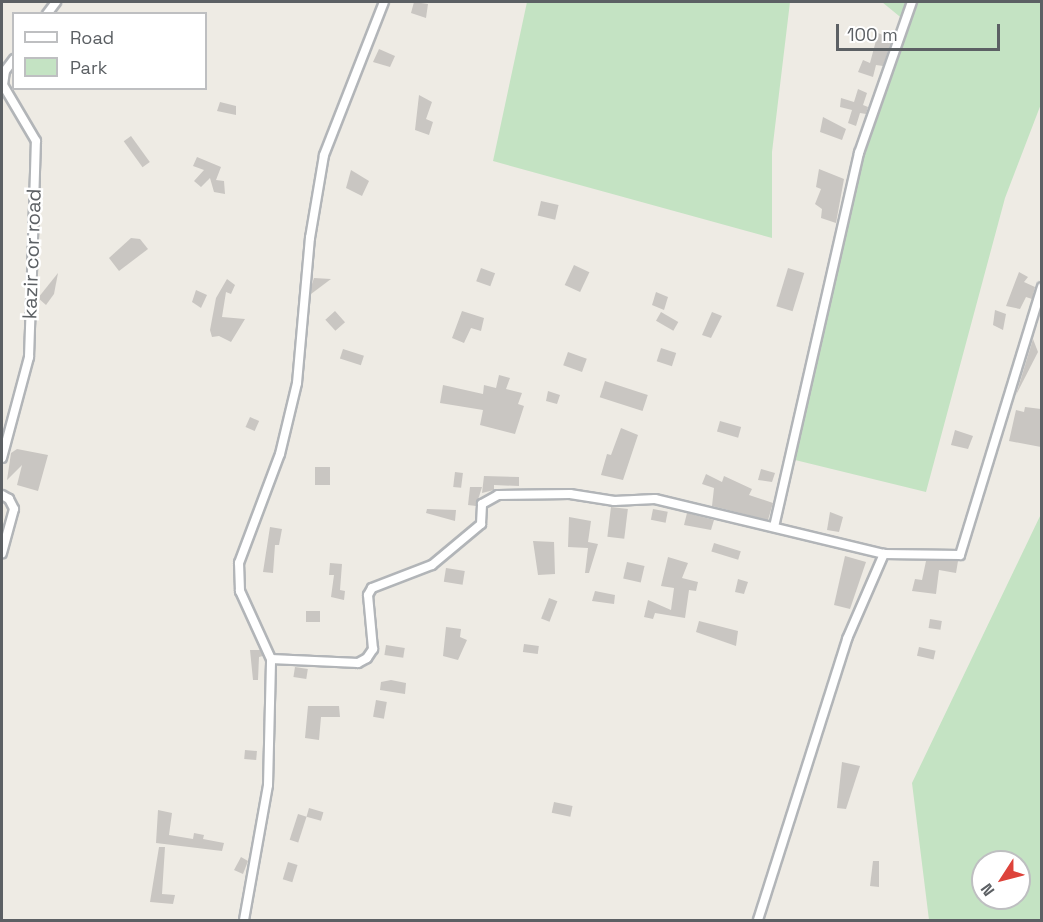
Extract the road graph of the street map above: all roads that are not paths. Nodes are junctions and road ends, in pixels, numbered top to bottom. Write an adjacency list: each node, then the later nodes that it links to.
1 (384, 2): 10 (street)
2 (912, 2): 7 (street)
3 (12, 61): 5 (street, kazir cor road)
4 (1041, 287): 9 (street)
5 (2, 458)
6 (2, 495): 8 (street)
7 (774, 527): 9 (street); 10 (street)
8 (2, 553)
9 (884, 554): 12 (street)
10 (271, 659): 11 (street)
11 (244, 921)
12 (758, 921)

